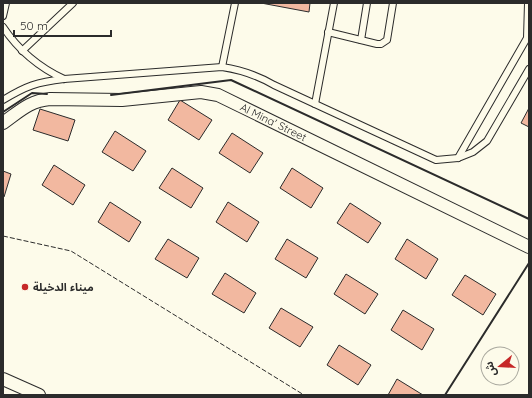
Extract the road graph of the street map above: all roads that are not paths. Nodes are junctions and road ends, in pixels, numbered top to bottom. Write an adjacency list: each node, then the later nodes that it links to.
1 (6, 3): 8 (lane)
2 (72, 3): 13 (lane)
3 (235, 3): 14 (lane)
4 (334, 3): 10 (lane)
5 (367, 3): 12 (lane)
6 (393, 3): 12 (lane)
7 (528, 3): 11 (lane)
8 (3, 13)
9 (3, 26): 13 (lane)
10 (328, 32): 12 (lane); 18 (lane)
11 (528, 39): 20 (lane)
12 (361, 40)
13 (22, 51): 16 (lane)
14 (222, 67): 16 (lane); 18 (lane)
15 (529, 69): 20 (lane)
16 (64, 79): 17 (lane)
17 (3, 100)
18 (315, 104): 20 (lane)
19 (3, 123): 21 (street, Al Mina' Street)
20 (458, 158)
21 (529, 247)
22 (3, 380): 23 (street)
23 (39, 395)

